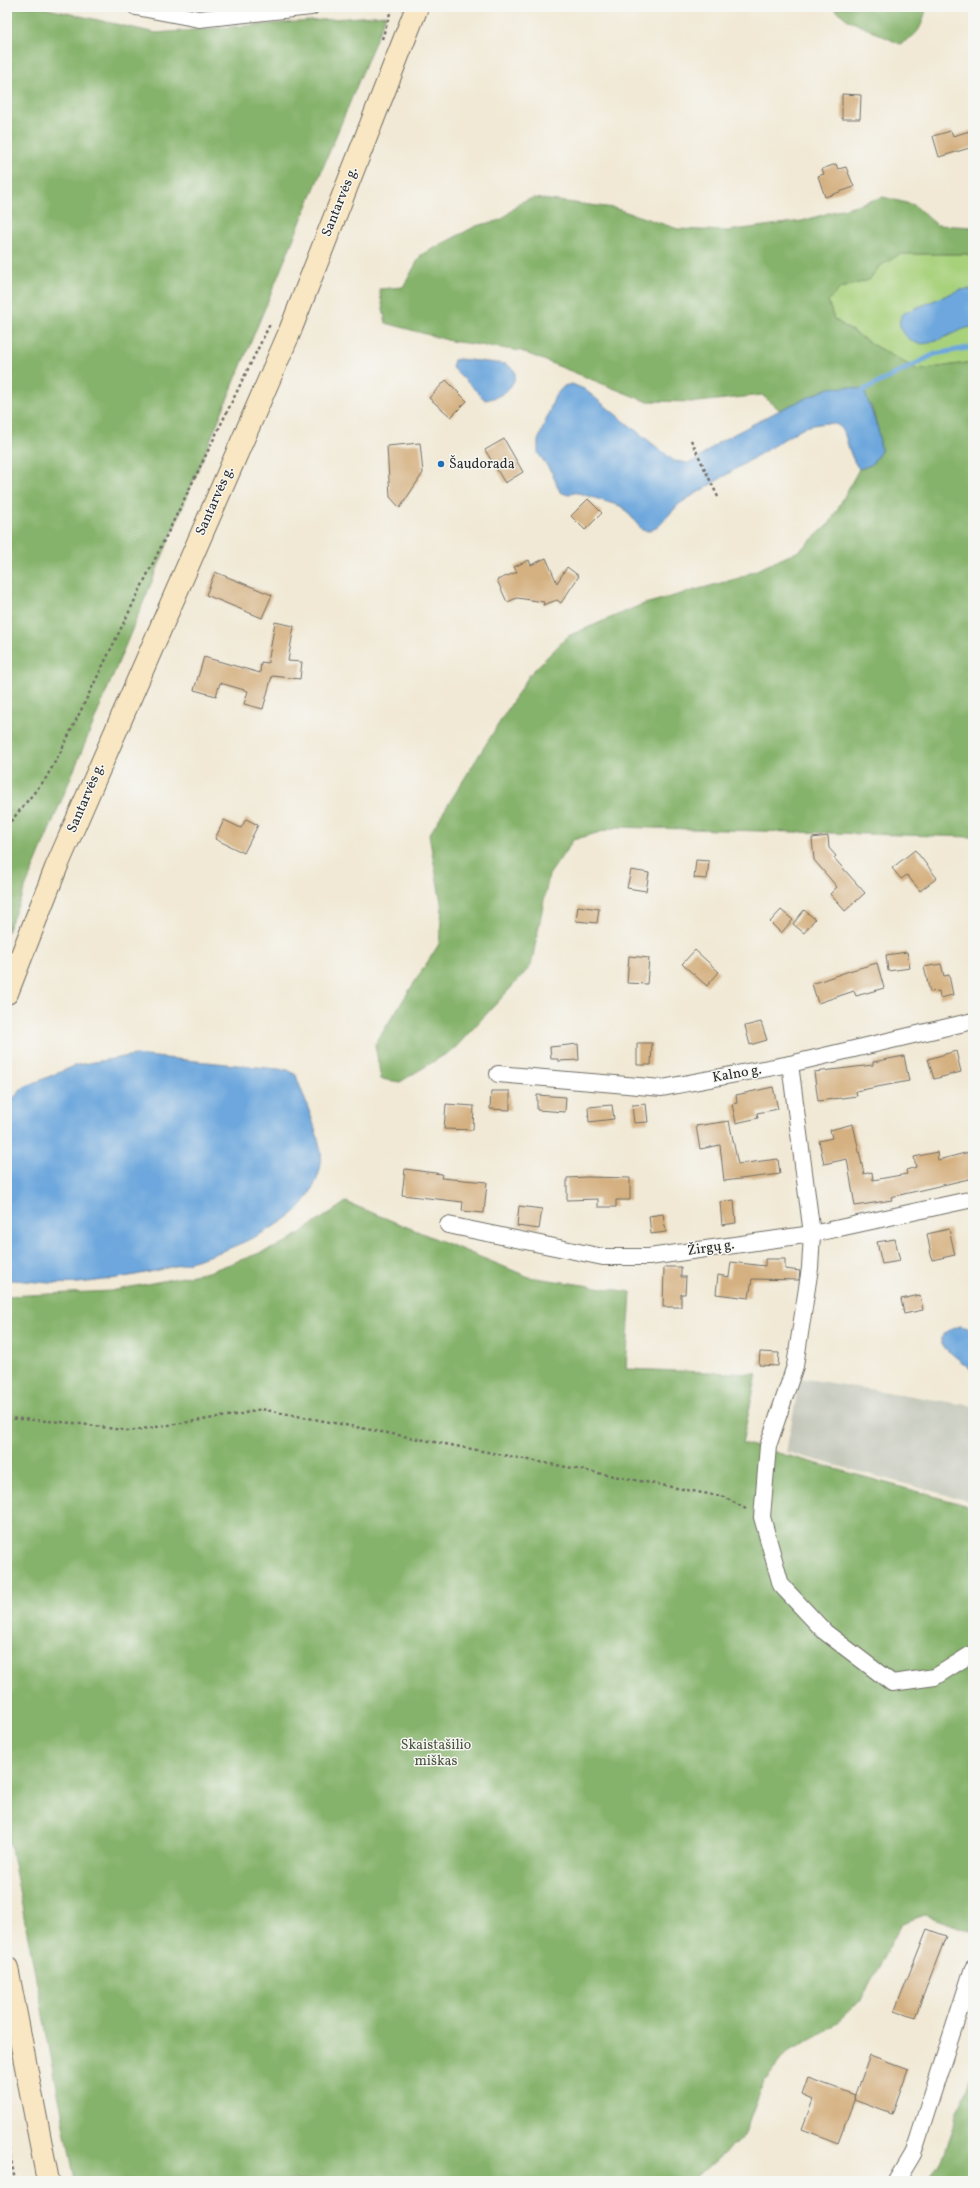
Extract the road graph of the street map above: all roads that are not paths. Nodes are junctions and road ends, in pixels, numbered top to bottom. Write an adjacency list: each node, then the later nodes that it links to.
1 (136, 7): 2 (street)
2 (311, 7)
3 (417, 7): 4 (main road, Santarvės g.)
4 (7, 993)
5 (973, 1021): 6 (street, Kalno g.)
6 (790, 1064): 7 (street, Kalno g.); 10 (street)
7 (498, 1074)
8 (973, 1199): 10 (street, Žirgų g.)
9 (448, 1225): 10 (street, Žirgų g.)
10 (812, 1234): 11 (street)
11 (973, 1653)
12 (7, 1968): 14 (main road)
13 (973, 1968): 15 (street)
14 (48, 2181)
15 (898, 2181)

